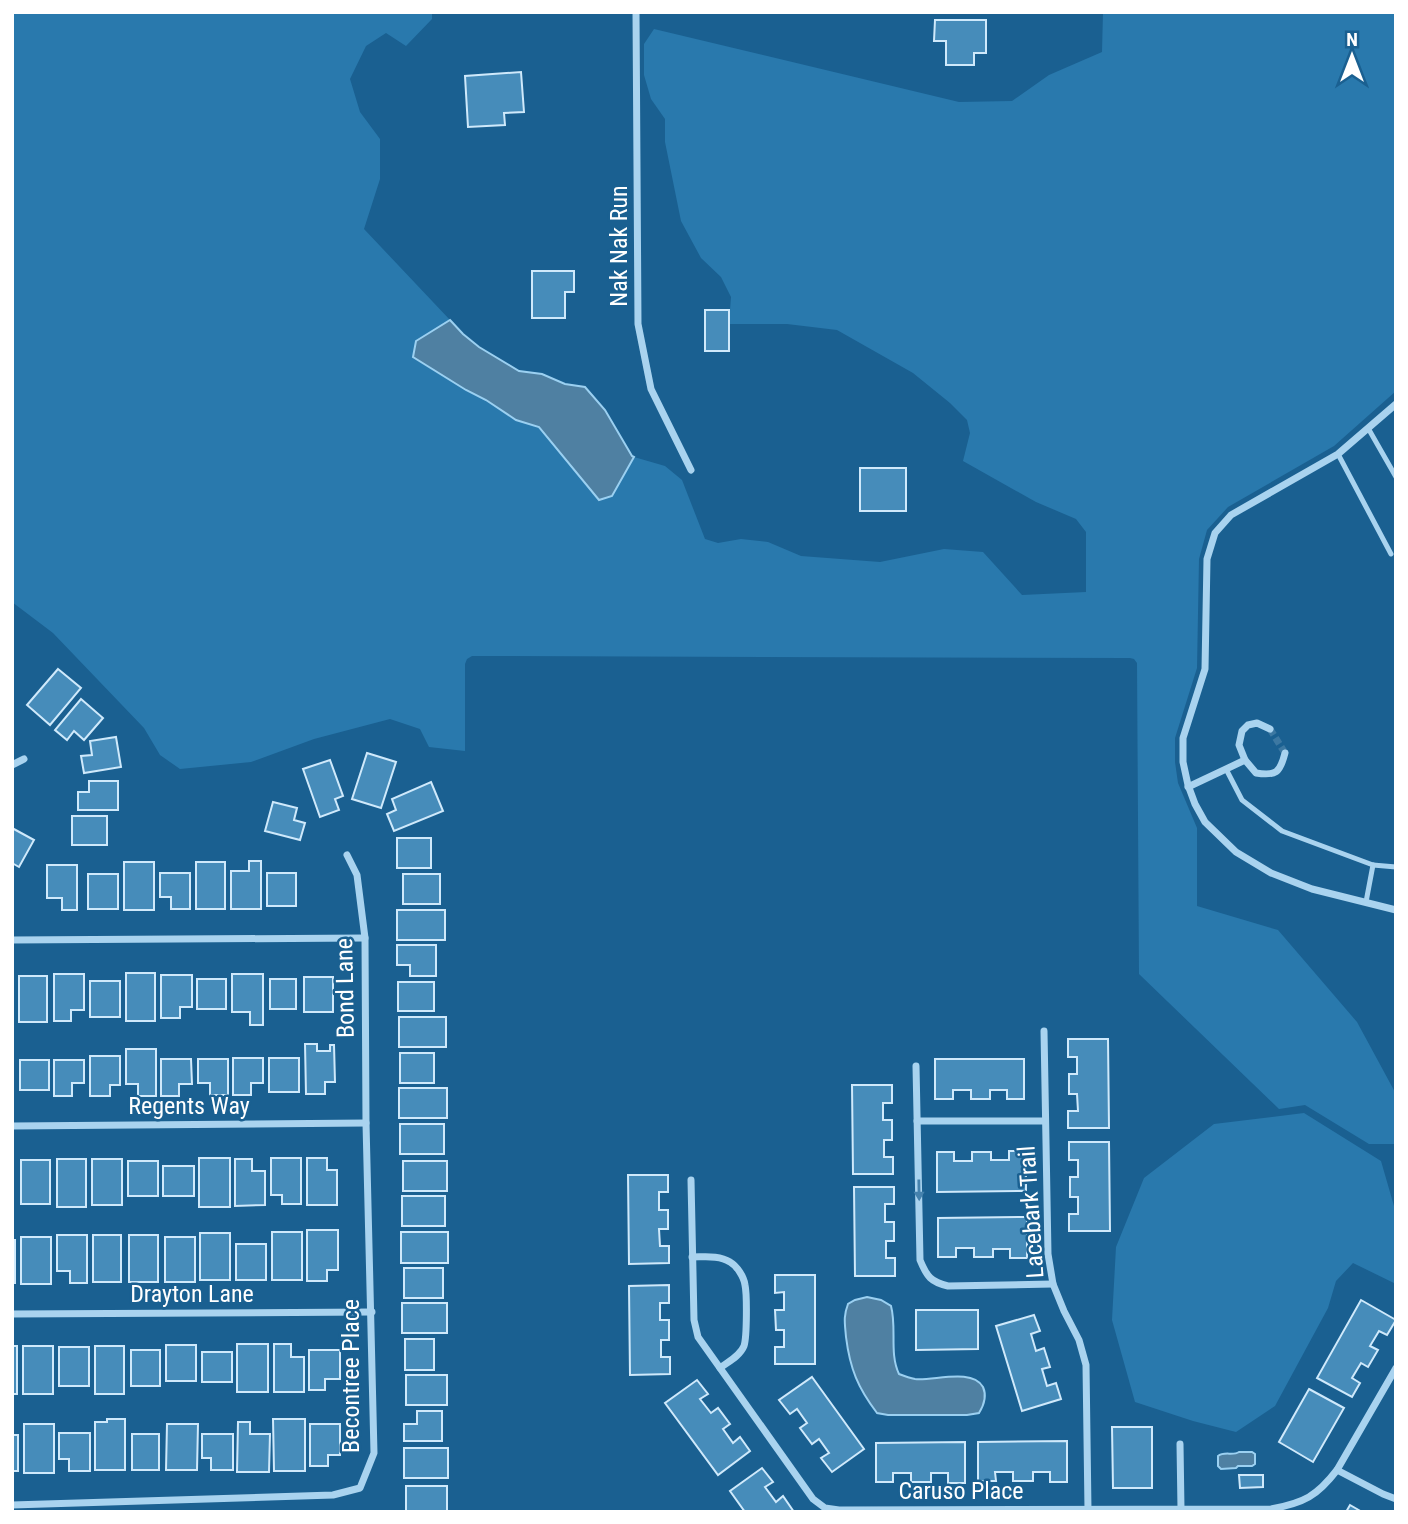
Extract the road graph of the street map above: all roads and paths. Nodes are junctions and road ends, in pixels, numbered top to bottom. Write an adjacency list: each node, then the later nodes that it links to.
1 (636, 12): 5 (street, Nak Nak Run)
2 (1396, 404): 3 (street)
3 (1368, 428): 4 (street); 6 (lane)
4 (1338, 454): 7 (lane); 14 (street)
5 (691, 470)
6 (1396, 477)
7 (1391, 554)
8 (1270, 729): 11 (street)
9 (1285, 753): 11 (street)
10 (24, 759): 12 (street)
11 (1245, 760): 13 (street)
12 (12, 765)
13 (1226, 769): 14 (street); 16 (lane)
14 (1188, 787): 18 (street)
15 (347, 855): 20 (street, Bond Lane)
16 (1373, 865): 17 (lane); 18 (lane)
17 (1396, 867)
18 (1366, 902): 19 (street)
19 (1396, 909)
20 (365, 938): 21 (street); 26 (street, Bond Lane)
21 (12, 940)
22 (1044, 1031): 25 (street, Lacebark Trail)
23 (916, 1066): 24 (street)
24 (917, 1121): 25 (street); 30 (street, one-way to 30)
25 (1045, 1121): 30 (street, Lacebark Trail)
26 (366, 1124): 27 (street, Regents Way); 31 (street, Becontree Place)
27 (12, 1126)
28 (691, 1180): 29 (street, Caruso Place)
29 (692, 1257): 33 (street, Caruso Place); 33 (street)
30 (1054, 1284): 41 (street, Lacebark Trail)
31 (372, 1312): 32 (street, Drayton Lane); 38 (street, Becontree Place)
32 (12, 1314)
33 (720, 1368): 42 (street, Caruso Place)
34 (1396, 1368): 36 (street, Caruso Place)
35 (1180, 1444): 40 (street)
36 (1337, 1470): 37 (street); 39 (street, Caruso Place)
37 (1396, 1499)
38 (12, 1505)
39 (1297, 1508): 43 (street, Caruso Place)
40 (1181, 1509): 41 (street, Caruso Place); 43 (street, Caruso Place)
41 (1088, 1510): 42 (street, Caruso Place)
42 (1027, 1511)
43 (1272, 1511)

